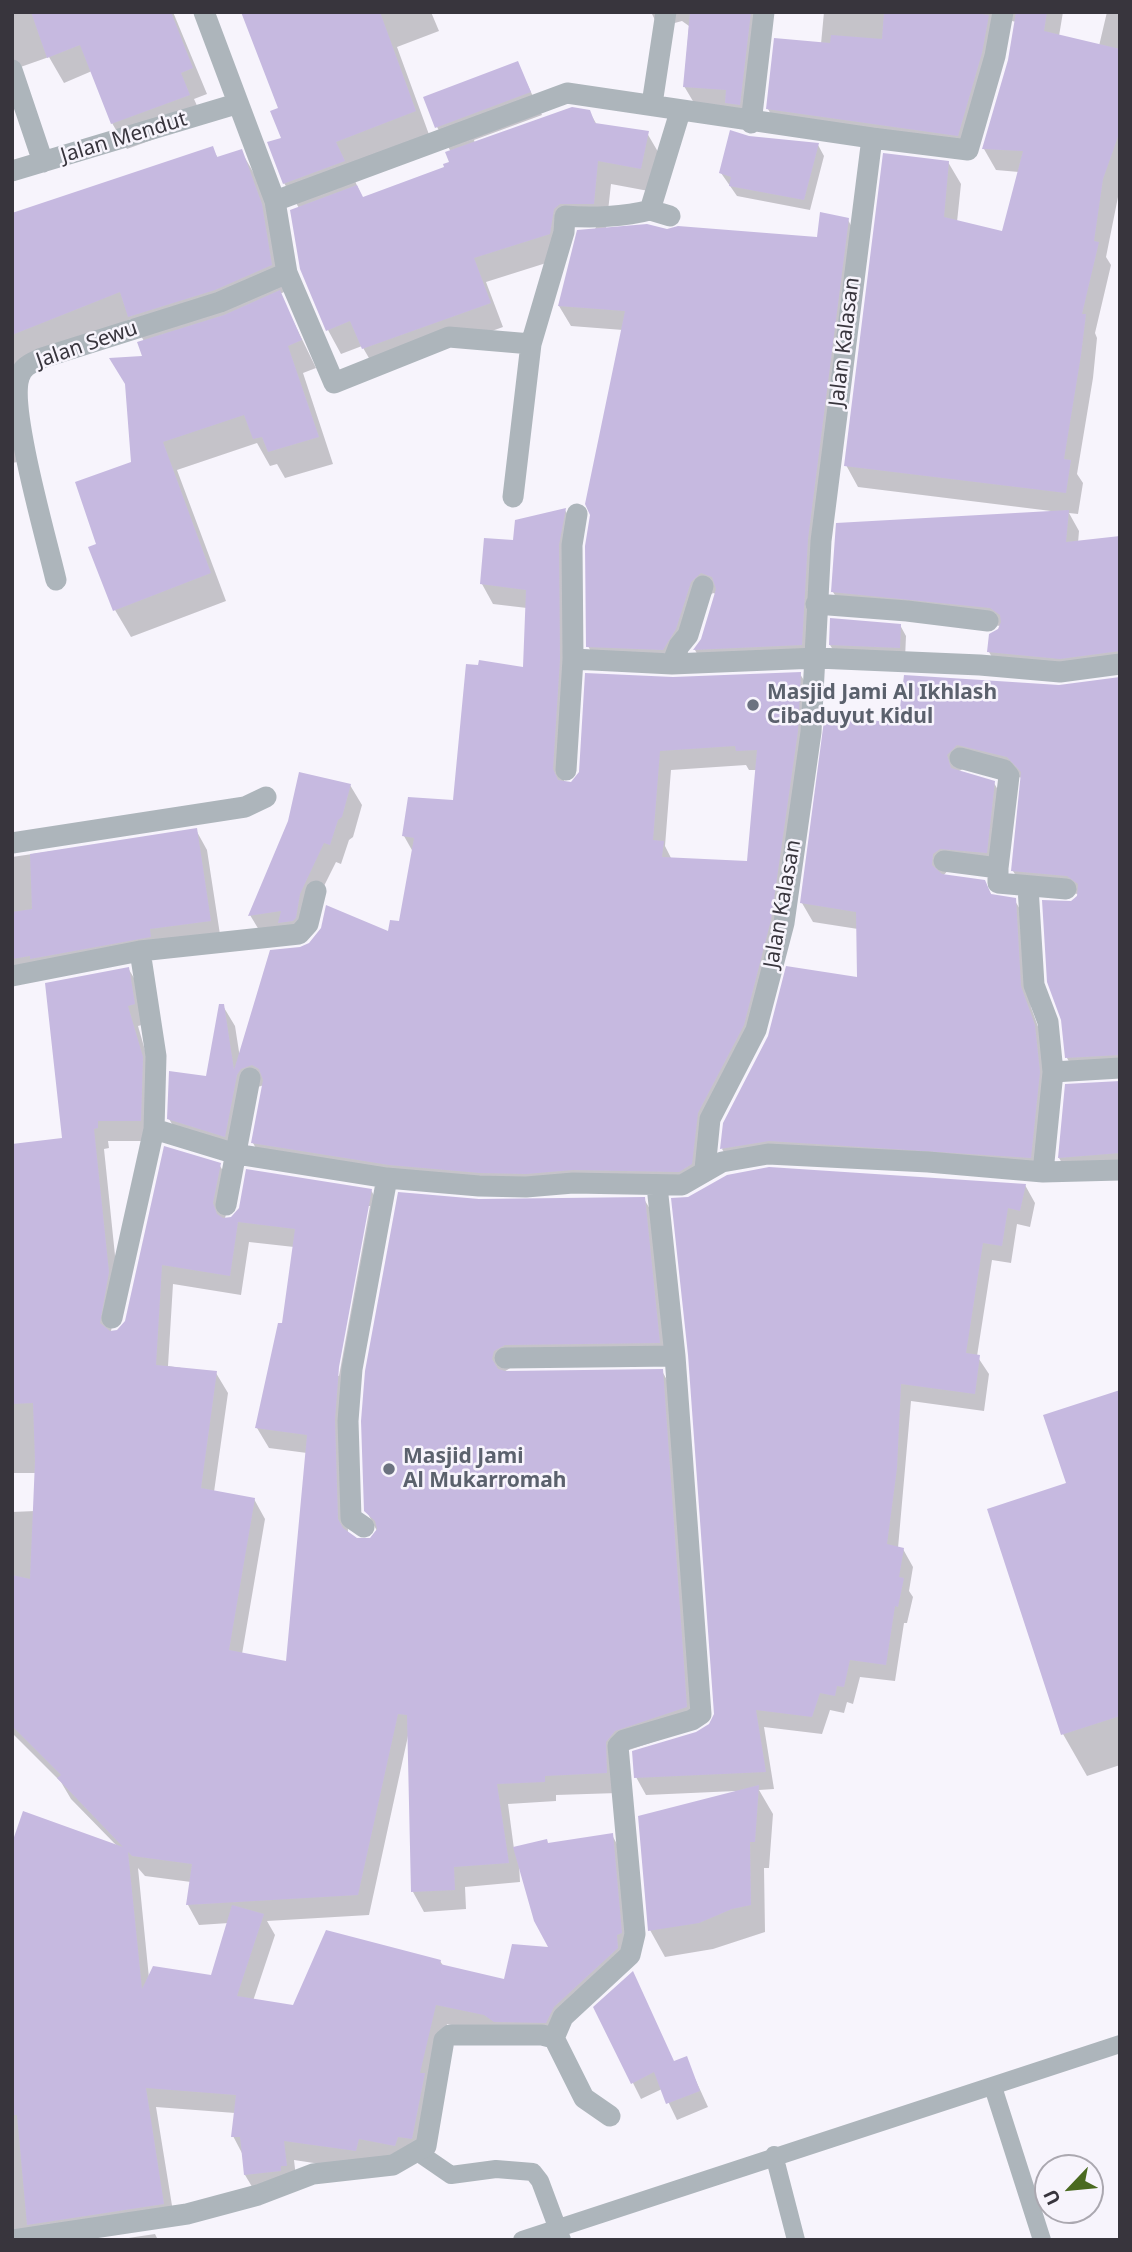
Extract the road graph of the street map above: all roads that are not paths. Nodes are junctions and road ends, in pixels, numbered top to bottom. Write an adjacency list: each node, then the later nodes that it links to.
1 (204, 12): 6 (street)
2 (666, 12): 7 (street)
3 (764, 12): 9 (street)
4 (1003, 12): 10 (street)
5 (12, 70): 11 (street)
6 (236, 104): 11 (street, Jalan Mendut); 13 (street)
7 (652, 104): 8 (street); 13 (street)
8 (680, 112): 9 (street); 15 (street)
9 (751, 122): 10 (street)
10 (872, 138): 20 (street, Jalan Kalasan)
11 (43, 162): 12 (street, Jalan Mendut)
12 (12, 171)
13 (275, 201): 14 (street)
14 (287, 273): 15 (street); 18 (street, Jalan Sewu)
15 (531, 344): 16 (street)
16 (513, 497)
17 (577, 514): 23 (street)
18 (56, 580)
19 (703, 586): 24 (street)
20 (816, 604): 21 (street); 22 (street, Jalan Kalasan)
21 (988, 621)
22 (817, 658): 24 (street); 25 (street); 42 (street, Jalan Kalasan)
23 (573, 659): 24 (street); 27 (street)
24 (671, 664)
25 (1120, 664)
26 (960, 758): 31 (street)
27 (566, 770)
28 (266, 797): 29 (street)
29 (12, 843)
30 (944, 860): 31 (street)
31 (998, 868): 32 (street)
32 (1027, 887): 33 (street); 38 (street)
33 (1066, 889)
34 (316, 891): 35 (street)
35 (140, 951): 36 (street); 40 (street)
36 (12, 976)
37 (1120, 1068): 38 (street)
38 (1053, 1072): 44 (street)
39 (250, 1078): 41 (street)
40 (154, 1129): 41 (street); 48 (street)
41 (236, 1154): 45 (street); 47 (street)
42 (705, 1158): 44 (street); 46 (street)
43 (1120, 1170): 44 (street)
44 (1043, 1172)
45 (387, 1178): 46 (street); 51 (street)
46 (657, 1186): 49 (street)
47 (226, 1205)
48 (111, 1318)
49 (676, 1356): 50 (street); 52 (street)
50 (506, 1358)
51 (364, 1527)
52 (554, 2038): 55 (street); 56 (street)
53 (1120, 2044): 54 (lane)
54 (993, 2087): 57 (lane); 62 (lane)
55 (610, 2116)
56 (419, 2153): 58 (lane); 59 (street)
57 (774, 2155): 58 (lane); 61 (lane)
58 (560, 2234): 60 (lane)
59 (13, 2240)
60 (522, 2240)
61 (796, 2240)
62 (1042, 2240)

